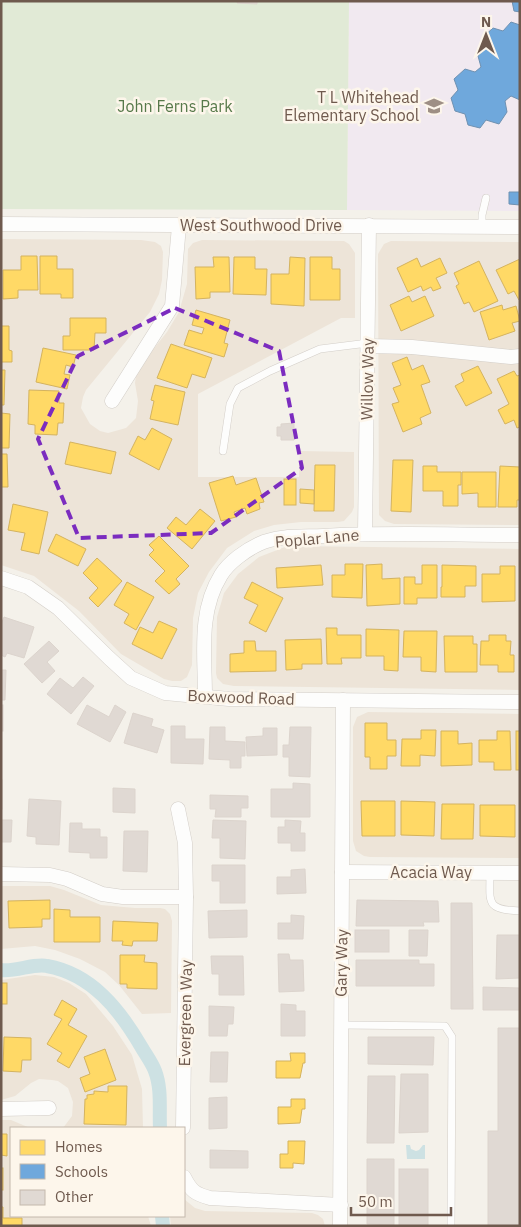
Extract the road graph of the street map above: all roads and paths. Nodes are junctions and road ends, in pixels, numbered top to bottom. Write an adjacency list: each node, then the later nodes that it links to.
1 (486, 198): 5 (lane)
2 (1, 224): 4 (street, West Southwood Drive)
3 (369, 225): 4 (street, West Southwood Drive); 5 (street, West Southwood Drive); 7 (street, Willow Way)
4 (179, 226): 9 (street)
5 (482, 227): 6 (street, West Southwood Drive)
6 (520, 227)
7 (368, 344): 8 (street); 10 (lane); 11 (street, Willow Way)
8 (520, 356)
9 (112, 401)
10 (224, 451)
11 (365, 534): 12 (street, Poplar Lane); 14 (street, Poplar Lane)
12 (520, 535)
13 (1, 578): 14 (street, Boxwood Road)
14 (206, 696): 15 (street, Boxwood Road)
15 (343, 700): 16 (street, Boxwood Road); 18 (street, Gary Way)
16 (520, 702)
17 (178, 808): 22 (street, Evergreen Way)
18 (342, 872): 19 (street, Acacia Way); 24 (street, Gary Way)
19 (490, 873): 20 (street, Acacia Way); 23 (lane)
20 (520, 873)
21 (1, 874): 22 (street)
22 (186, 897): 27 (street, Evergreen Way)
23 (520, 911)
24 (340, 1025): 29 (street, Gary Way); 31 (lane)
25 (48, 1108): 26 (street)
26 (1, 1109)
27 (183, 1127)
28 (185, 1179): 29 (street)
29 (341, 1205): 30 (street, Gary Way)
30 (340, 1226)
31 (451, 1226)

